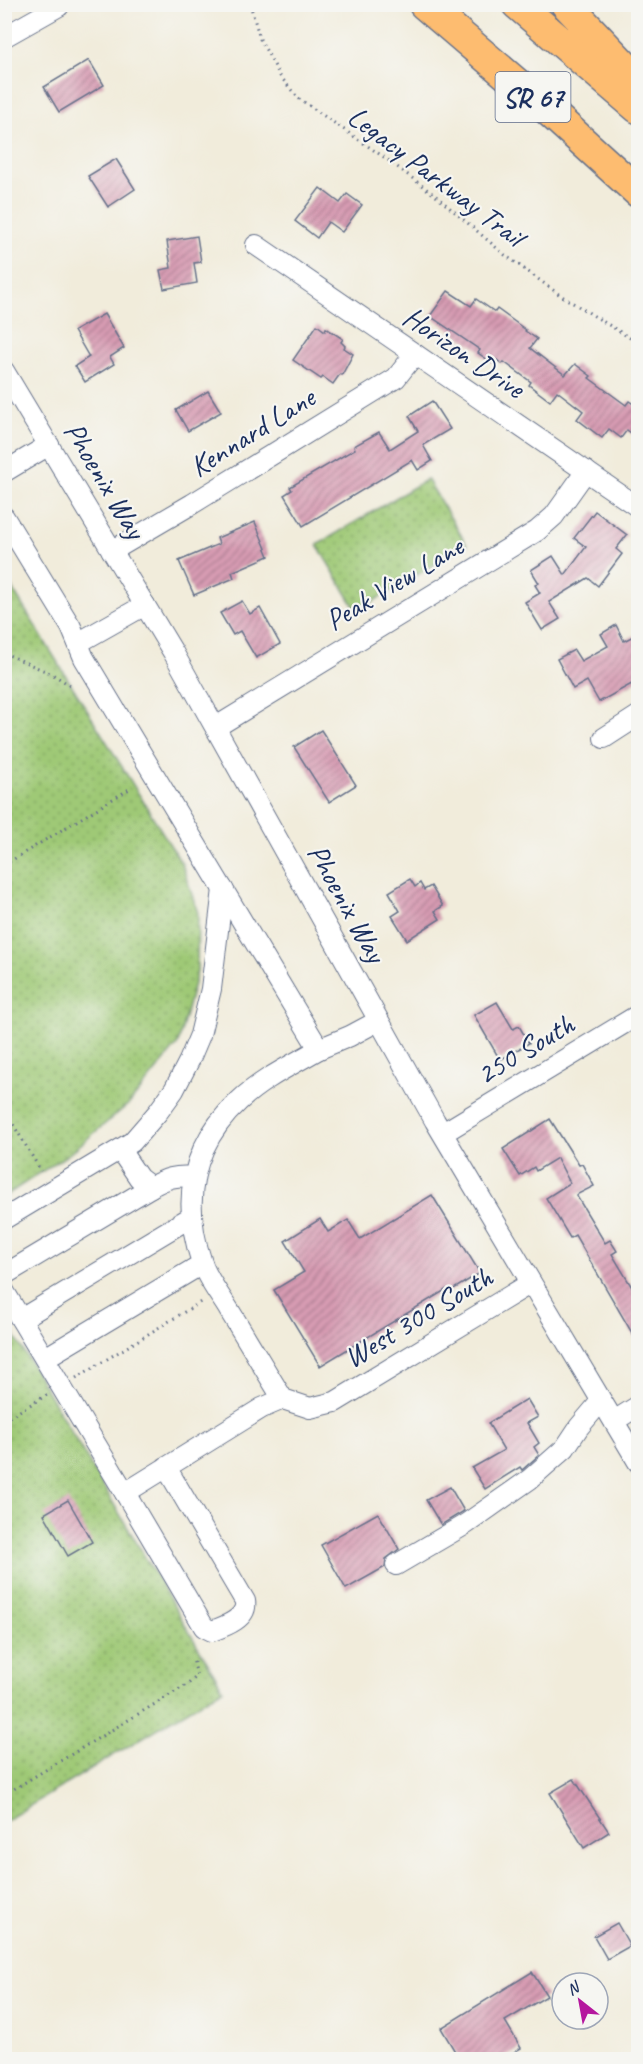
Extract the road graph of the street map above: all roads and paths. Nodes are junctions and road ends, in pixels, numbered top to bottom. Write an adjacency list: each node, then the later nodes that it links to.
1 (250, 4): 11 (path, Legacy Parkway Trail)
2 (424, 4): 9 (highway, SR 67)
3 (517, 4): 8 (highway)
4 (566, 4): 7 (highway)
5 (59, 6): 6 (street)
6 (4, 37)
7 (639, 80)
8 (639, 108)
9 (639, 192)
10 (256, 245): 12 (street, Horizon Drive)
11 (639, 345)
12 (415, 354): 15 (street, Horizon Drive); 19 (street, Kennard Lane)
13 (4, 371): 14 (street, Phoenix Way)
14 (49, 445): 16 (street); 19 (street, Phoenix Way)
15 (586, 471): 17 (street, Horizon Drive); 25 (street, Peak View Lane)
16 (4, 472)
17 (639, 507)
18 (4, 518): 21 (street)
19 (112, 551): 20 (street, Phoenix Way)
20 (145, 605): 21 (street); 25 (street, Phoenix Way)
21 (78, 643): 29 (street)
22 (4, 653): 23 (path)
23 (73, 687)
24 (639, 716): 26 (street)
25 (216, 727): 31 (street, Phoenix Way)
26 (604, 738)
27 (131, 788): 28 (path)
28 (4, 865)
29 (223, 888): 32 (street); 35 (street)
30 (639, 1015): 34 (street, 250 South)
31 (378, 1021): 32 (street); 34 (street, Phoenix Way)
32 (319, 1049): 37 (street)
33 (4, 1109): 36 (path)
34 (443, 1133): 43 (street, Phoenix Way)
35 (120, 1150): 38 (street); 40 (street)
36 (41, 1171)
37 (194, 1177): 38 (street); 39 (street)
38 (151, 1187): 42 (street)
39 (191, 1217): 41 (street); 46 (street)
40 (4, 1219)
41 (202, 1264): 45 (street); 47 (street)
42 (4, 1275)
43 (531, 1283): 49 (street, West 300 South); 50 (street, Phoenix Way)
44 (4, 1291): 46 (street)
45 (218, 1292): 48 (path); 49 (street)
46 (21, 1319): 47 (street)
47 (45, 1358): 48 (street)
48 (62, 1386): 52 (path); 56 (street)
49 (283, 1400): 55 (street)
50 (602, 1401): 53 (street, Phoenix Way); 57 (street)
51 (639, 1406): 53 (street)
52 (4, 1420)
53 (614, 1421): 54 (street, Phoenix Way)
54 (639, 1462)
55 (166, 1467): 56 (street); 56 (street)
56 (125, 1493)
57 (396, 1565)
58 (193, 1659): 59 (path)
59 (4, 1794)

